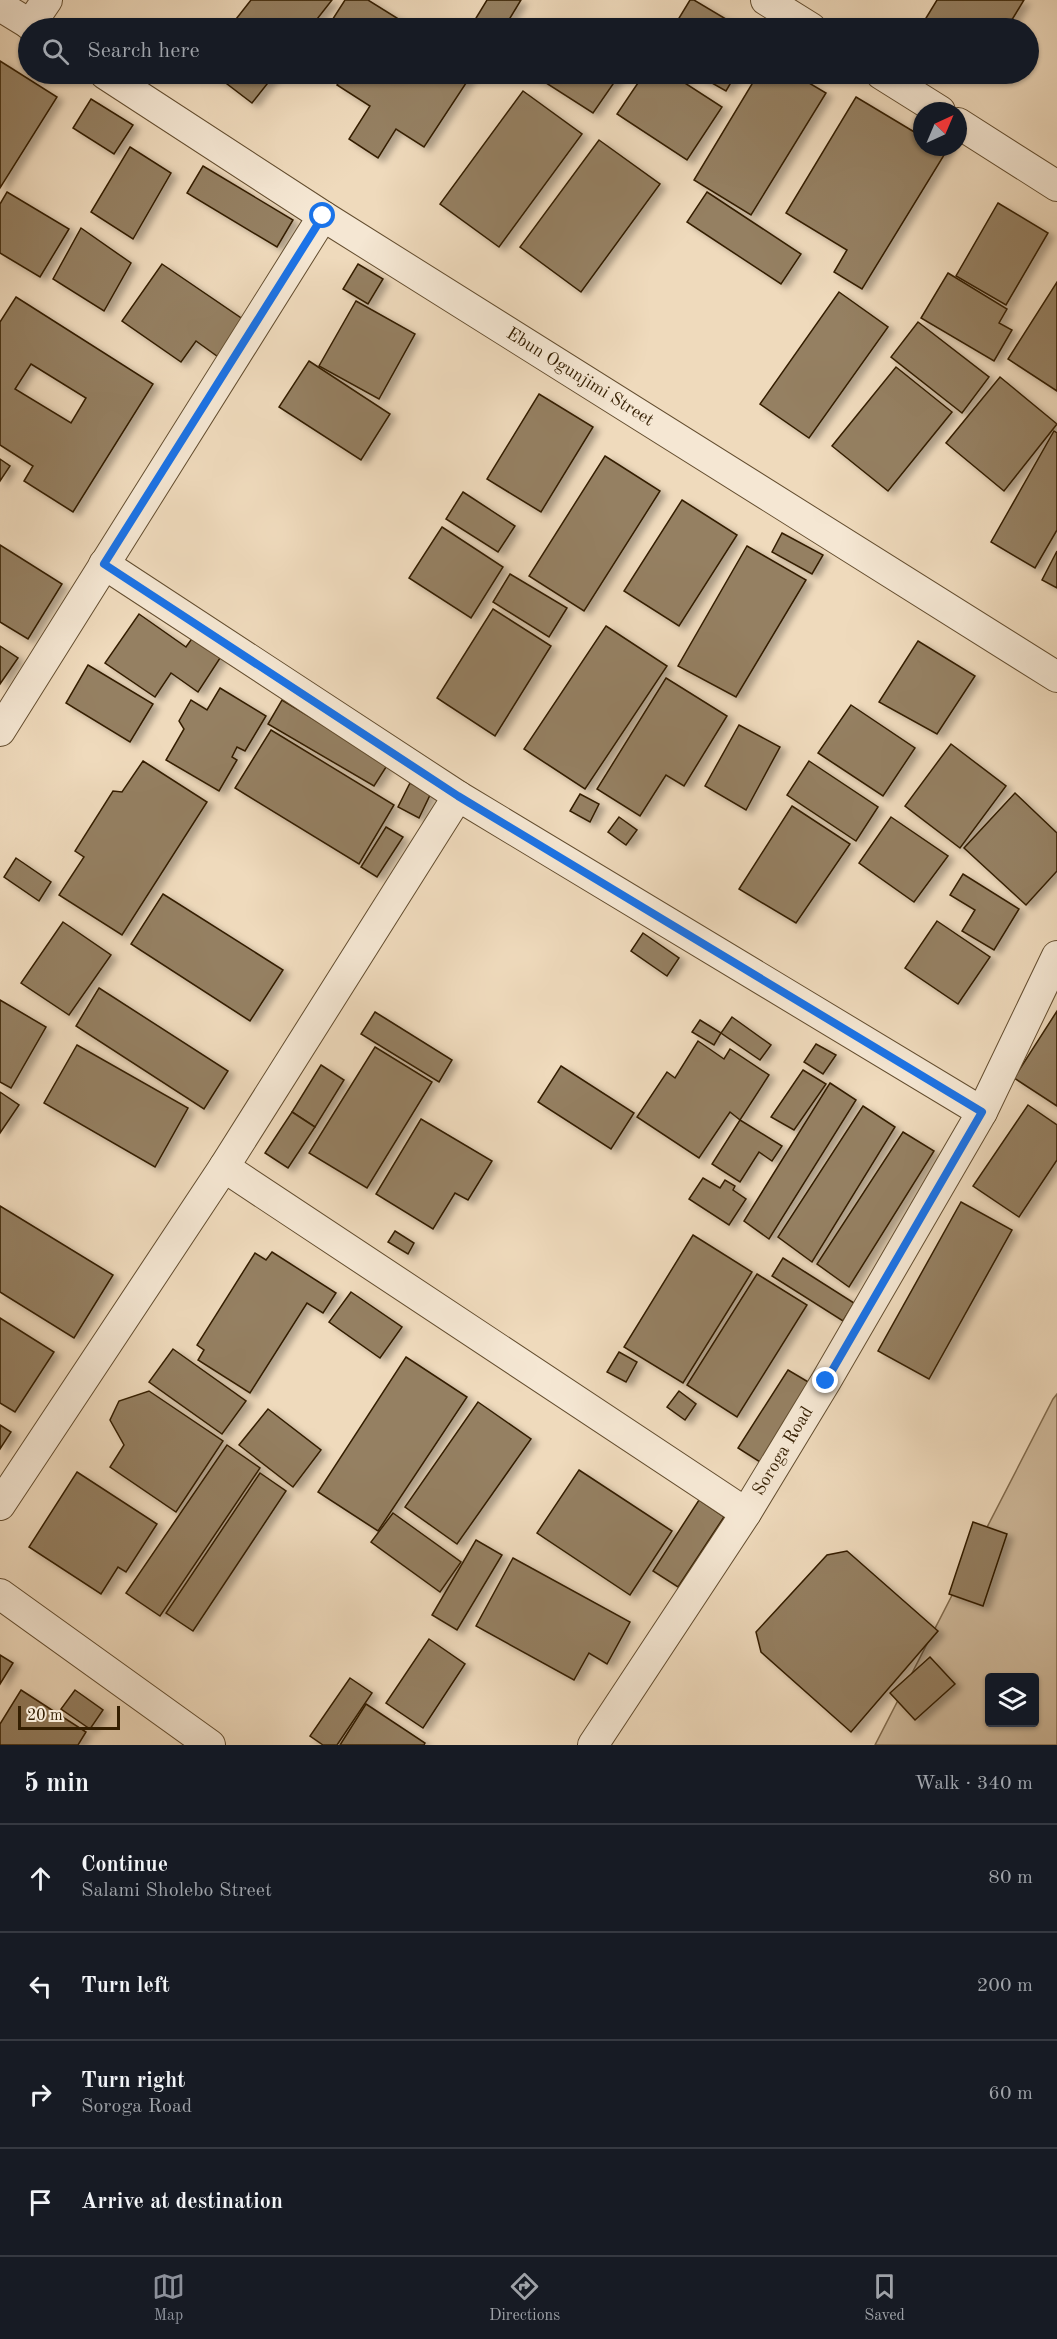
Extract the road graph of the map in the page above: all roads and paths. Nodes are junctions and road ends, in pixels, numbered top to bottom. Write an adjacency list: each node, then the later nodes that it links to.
1 (47, 0): 5 (street)
2 (766, 0): 6 (street)
3 (0, 6): 4 (street)
4 (19, 18)
5 (38, 18)
6 (795, 18)
7 (120, 84): 12 (street, Ebun Ogunjimi Street)
8 (897, 84): 9 (street)
9 (926, 102)
10 (967, 129): 11 (street)
11 (1057, 186)
12 (323, 216): 13 (street); 14 (street, Ebun Ogunjimi Street)
13 (104, 564): 15 (street); 16 (street)
14 (1057, 677)
15 (0, 731)
16 (458, 796): 18 (street); 19 (street)
17 (1057, 956): 18 (street, Soroga Road)
18 (982, 1112): 21 (street, Soroga Road)
19 (224, 1167): 20 (street); 21 (street)
20 (0, 1505)
21 (746, 1514): 24 (street, Soroga Road)
22 (0, 1594): 23 (street)
23 (210, 1745)
24 (593, 1745)

